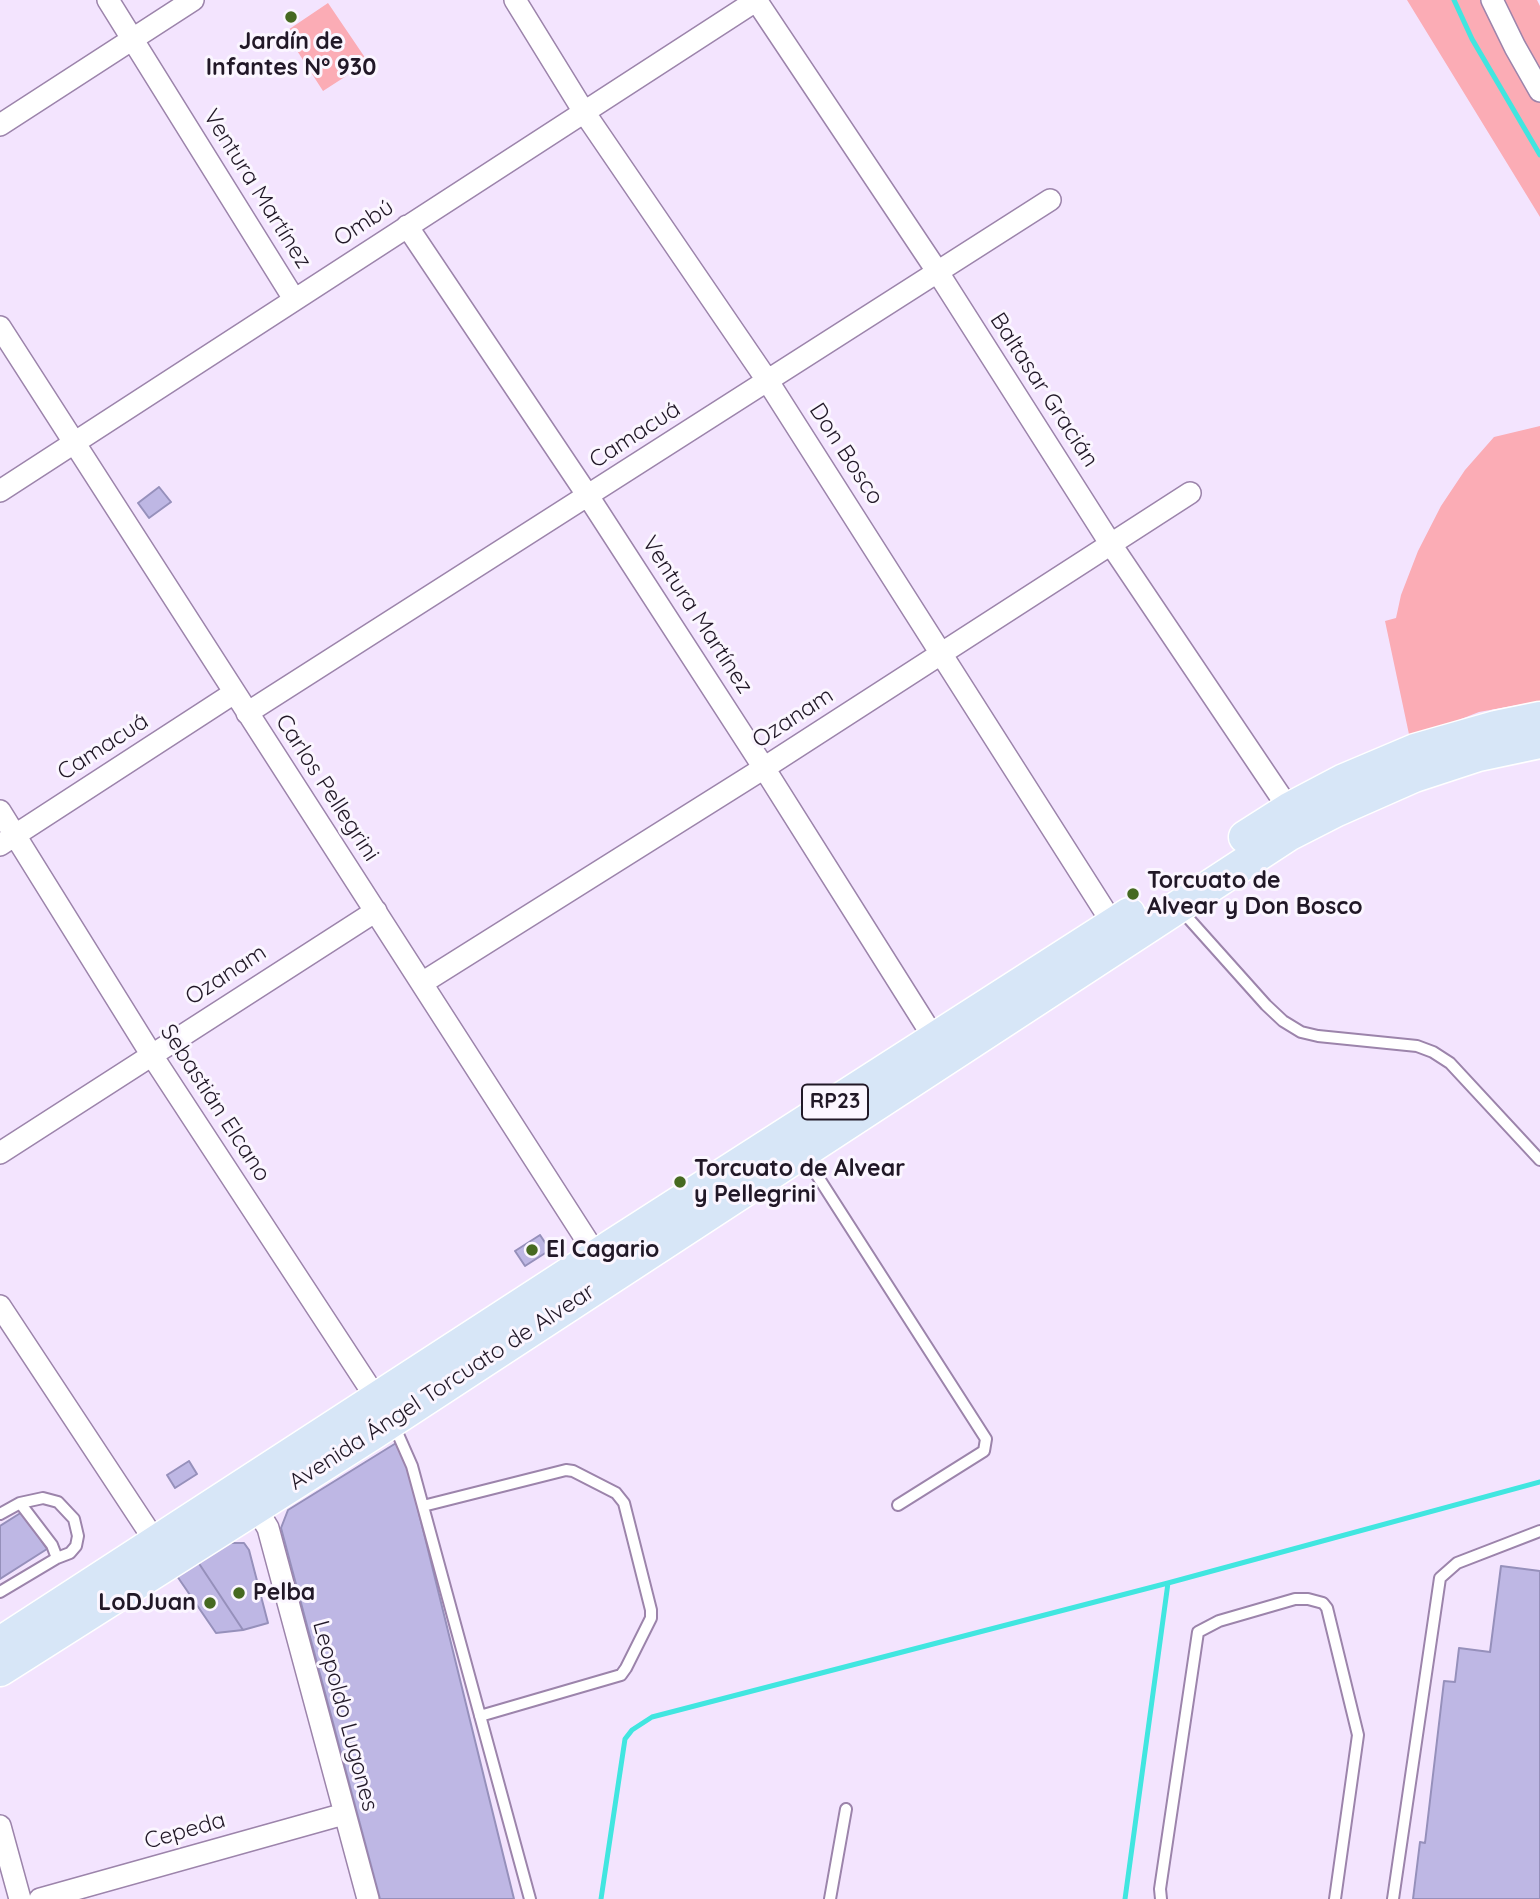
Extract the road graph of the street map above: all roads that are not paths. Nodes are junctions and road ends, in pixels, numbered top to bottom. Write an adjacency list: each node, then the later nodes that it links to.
1 (108, 0): 6 (street, Ventura Martínez)
2 (193, 0): 6 (street)
3 (514, 0): 8 (street, Don Bosco)
4 (756, 0): 8 (street, Ombú); 12 (street, Baltasar Gracián)
5 (1492, 0): 7 (street)
6 (132, 39): 9 (street); 13 (street, Ventura Martínez)
7 (1540, 91)
8 (584, 112): 11 (street, Ombú); 15 (street, Don Bosco)
9 (0, 125)
10 (1051, 200): 12 (street, Camacuá)
11 (407, 226): 13 (street, Ombú); 19 (street, Ventura Martínez)
12 (937, 271): 15 (street, Camacuá); 20 (street, Baltasar Gracián)
13 (295, 299): 16 (street, Ombú)
14 (0, 327): 16 (street, Carlos Pellegrini)
15 (767, 380): 19 (street, Camacuá); 21 (street, Don Bosco)
16 (73, 443): 17 (street, Ombú); 22 (street, Carlos Pellegrini)
17 (0, 491)
18 (1190, 493): 20 (street, Ozanam)
19 (588, 496): 23 (street, Camacuá); 26 (street, Ventura Martínez)
20 (1110, 543): 21 (street, Ozanam); 27 (street, Baltasar Gracián)
21 (942, 653): 26 (street, Ozanam); 32 (street, Don Bosco)
22 (234, 693): 23 (street, Carlos Pellegrini); 29 (street, Camacuá)
23 (247, 713): 31 (street, Carlos Pellegrini)
24 (1540, 718): 27 (main road, Avenida Ángel Torcuato de Alvear / RP23)
25 (1540, 742): 30 (main road, Avenida Ángel Torcuato de Alvear / RP23)
26 (764, 768): 33 (street, Ozanam); 34 (street, Ventura Martínez)
27 (1289, 808): 32 (main road, Avenida Ángel Torcuato de Alvear / RP23)
28 (0, 811): 29 (street, Sebastián Elcano)
29 (8, 840): 35 (street, Sebastián Elcano)
30 (1179, 908): 32 (main road, Avenida Ángel Torcuato de Alvear / RP23); 38 (lane)
31 (376, 911): 33 (street, Carlos Pellegrini); 35 (street, Ozanam)
32 (1119, 934): 34 (main road, Avenida Ángel Torcuato de Alvear / RP23); 36 (main road, Avenida Ángel Torcuato de Alvear / RP23)
33 (422, 983): 39 (street, Carlos Pellegrini)
34 (934, 1038): 39 (main road, Avenida Ángel Torcuato de Alvear / RP23)
35 (151, 1054): 37 (street, Ozanam); 41 (street, Sebastián Elcano)
36 (803, 1152): 39 (main road, Avenida Ángel Torcuato de Alvear / RP23); 43 (lane)
37 (0, 1153)
38 (1540, 1160)
39 (603, 1267): 41 (main road, Avenida Ángel Torcuato de Alvear / RP23)
40 (0, 1306): 48 (street)
41 (385, 1410): 44 (lane); 45 (main road, Avenida Ángel Torcuato de Alvear / RP23); 48 (main road, Avenida Ángel Torcuato de Alvear / RP23)
42 (20, 1503): 46 (lane); 49 (lane); 49 (lane)
43 (898, 1505)
44 (423, 1506): 53 (lane); 53 (lane)
45 (256, 1508): 52 (main road, Avenida Ángel Torcuato de Alvear / RP23); 55 (street, Leopoldo Lugones)
46 (0, 1514)
47 (1540, 1531): 64 (lane)
48 (155, 1541): 51 (main road, Avenida Ángel Torcuato de Alvear / RP23)
49 (57, 1558): 50 (lane)
50 (0, 1592)
51 (0, 1643)
52 (0, 1670)
53 (480, 1716): 60 (lane)
54 (846, 1809): 61 (lane)
55 (344, 1814): 58 (street, Cepeda); 59 (street, Leopoldo Lugones)
56 (0, 1826): 57 (street)
57 (20, 1899)
58 (40, 1899)
59 (368, 1899)
60 (530, 1899)
61 (830, 1899)
62 (1161, 1899): 63 (lane)
63 (1335, 1899)
64 (1394, 1899)

